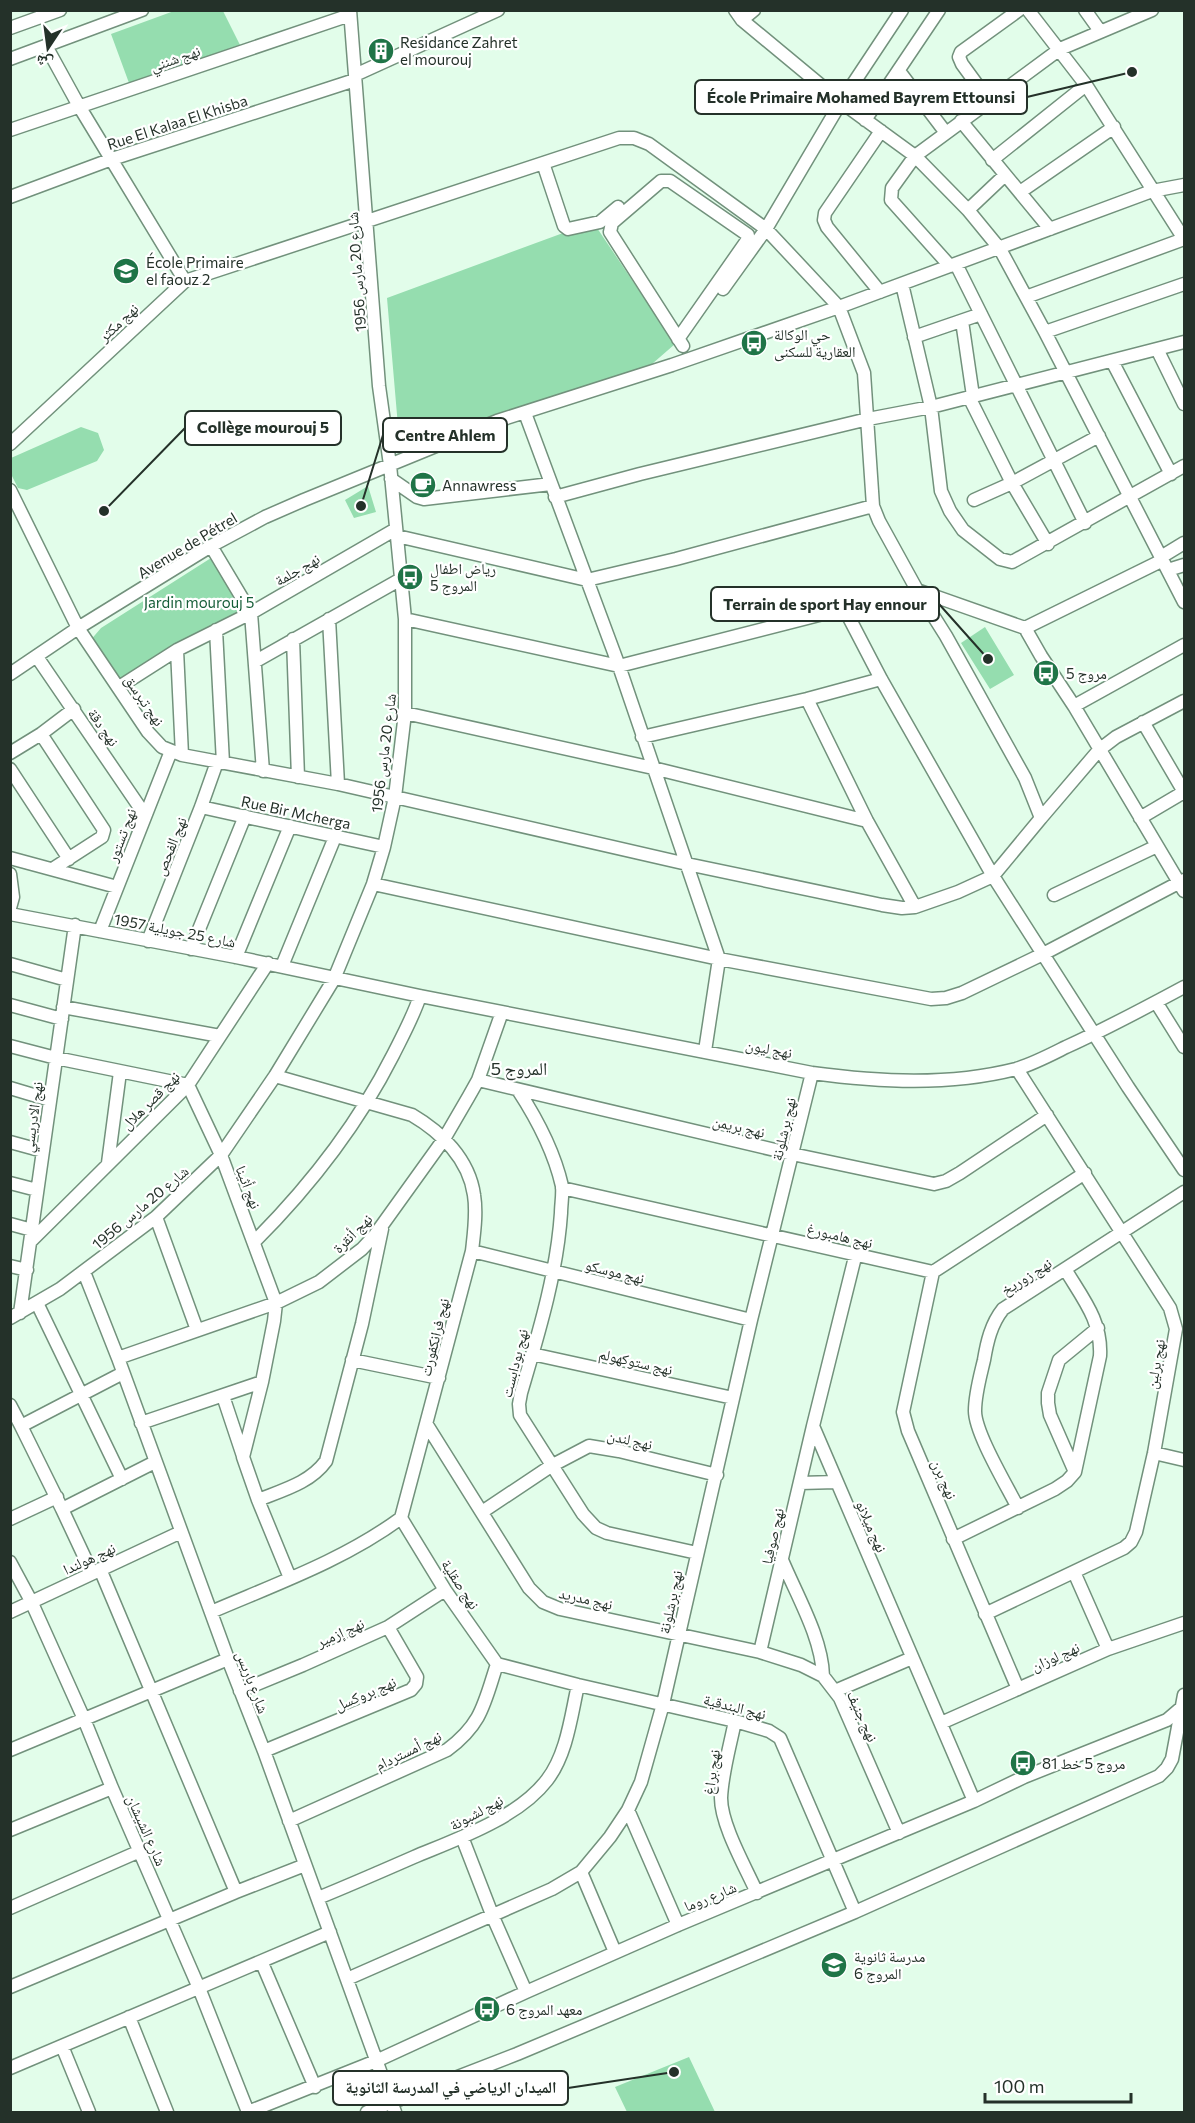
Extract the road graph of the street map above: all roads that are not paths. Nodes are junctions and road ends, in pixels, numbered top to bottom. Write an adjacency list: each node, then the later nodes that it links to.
1 (60, 10): 13 (street)
2 (142, 10): 15 (street)
3 (498, 10): 19 (street, Rue El Kalaa El Khisba)
4 (754, 10): 12 (street)
5 (902, 10): 22 (street)
6 (939, 10): 18 (street)
7 (1019, 10): 21 (street)
8 (1028, 10): 16 (street)
9 (1085, 10): 14 (street)
10 (1152, 10): 14 (street)
11 (350, 13): 19 (street, شارع 20 مارس 1956); 23 (street, نهج شنني)
12 (738, 15): 22 (street)
13 (10, 28)
14 (1100, 31): 16 (street)
15 (46, 46): 17 (street); 23 (street)
16 (1060, 49): 20 (street); 21 (street)
17 (10, 59)
18 (899, 71): 24 (street); 29 (street)
19 (355, 77): 31 (street, Rue El Kalaa El Khisba); 41 (street, شارع 20 مارس 1956)
20 (1086, 85): 26 (street); 32 (street)
21 (989, 100): 25 (street)
22 (841, 102): 24 (street); 42 (street)
23 (79, 106): 27 (street, نهج شنني); 31 (street)
24 (865, 120): 28 (street)
25 (961, 121): 29 (street); 32 (street)
26 (1114, 127): 37 (street); 38 (street)
27 (10, 130)
28 (881, 131): 30 (street); 50 (street)
29 (946, 133): 30 (street)
30 (915, 156): 40 (street); 46 (street)
31 (112, 159): 39 (street, Rue El Kalaa El Khisba); 47 (street)
32 (992, 160): 35 (street)
33 (543, 163): 34 (street); 41 (street, نهج مكثر); 42 (street, نهج مكثر)
34 (658, 173)
35 (1005, 175): 38 (street); 40 (street)
36 (1185, 185): 37 (street, Avenue de Pétrel)
37 (1152, 191): 43 (street, Avenue de Pétrel); 44 (street)
38 (1020, 192): 43 (street)
39 (10, 197)
40 (968, 210): 45 (street)
41 (368, 221): 47 (street, نهج مكثر); 72 (street, شارع 20 مارس 1956)
42 (766, 228): 52 (street, نهج مكثر); 58 (street)
43 (1050, 229): 45 (street, Avenue de Pétrel)
44 (1184, 239): 51 (street)
45 (1000, 249): 46 (street, Avenue de Pétrel); 51 (street)
46 (953, 265): 48 (street, Avenue de Pétrel); 53 (street)
47 (185, 280): 70 (street, نهج مكثر)
48 (902, 284): 50 (street, Avenue de Pétrel); 56 (street)
49 (1185, 284): 55 (street)
50 (879, 292): 52 (street, Avenue de Pétrel)
51 (1026, 297): 55 (street)
52 (839, 307): 61 (street, Avenue de Pétrel); 68 (street)
53 (981, 315): 54 (street); 63 (street)
54 (962, 321): 56 (street); 64 (street)
55 (1045, 332): 62 (street)
56 (914, 337): 66 (street)
57 (1185, 342): 59 (street)
58 (681, 343): 58 (street); 61 (street)
59 (1157, 349): 60 (street); 65 (street)
60 (1112, 361): 62 (street); 74 (street)
61 (672, 364): 67 (street, Avenue de Pétrel)
62 (1066, 372): 63 (street); 69 (street)
63 (1016, 385): 64 (street); 71 (street)
64 (971, 397): 66 (street); 76 (street)
65 (1185, 404)
66 (931, 407): 68 (street); 86 (street)
67 (525, 413): 72 (street, Avenue de Pétrel); 77 (street)
68 (868, 419): 79 (street); 82 (street)
69 (1099, 436): 71 (street); 80 (street)
70 (10, 444)
71 (1055, 460): 76 (street); 83 (street)
72 (390, 465): 75 (street, شارع 20 مارس 1956); 87 (street, Avenue de Pétrel)
73 (1185, 466): 74 (street)
74 (1170, 474): 80 (street)
75 (391, 479): 77 (street); 84 (street, شارع 20 مارس 1956)
76 (1012, 483): 81 (street); 86 (street)
77 (550, 484): 79 (street)
78 (10, 490): 98 (street, نهج تبرسق)
79 (555, 497): 91 (street)
80 (1131, 498): 83 (street); 88 (street)
81 (974, 500)
82 (873, 506): 91 (street); 92 (street)
83 (1085, 523): 86 (street)
84 (397, 533): 90 (street, شارع 20 مارس 1956); 91 (street); 95 (street, نهج جلمة)
85 (1185, 543): 88 (street)
86 (1048, 544)
87 (211, 546): 95 (street); 98 (street, Avenue de Pétrel)
88 (1164, 562): 89 (street); 93 (street); 99 (street)
89 (1185, 565)
90 (401, 579): 96 (street, شارع 20 مارس 1956); 97 (street)
91 (587, 580): 106 (street)
92 (917, 590): 94 (street); 99 (street); 132 (street)
93 (1185, 602)
94 (844, 608): 106 (street); 108 (street)
95 (251, 613): 100 (street, نهج جلمة); 105 (street)
96 (405, 618): 106 (street); 114 (street, شارع 20 مارس 1956)
97 (330, 619): 101 (street); 126 (street)
98 (78, 628): 104 (street, Avenue de Pétrel); 109 (street, نهج تبرسق)
99 (1025, 628): 112 (street)
100 (216, 630): 103 (street, نهج جلمة); 121 (street)
101 (293, 639): 105 (street); 125 (street)
102 (1185, 645): 112 (street)
103 (177, 651): 109 (street, نهج جلمة); 120 (street)
104 (37, 657): 107 (street, Avenue de Pétrel); 113 (street, نهج دقة)
105 (256, 661): 124 (street)
106 (619, 666): 117 (street)
107 (10, 674)
108 (881, 679): 110 (street); 144 (street)
109 (118, 687): 120 (street, نهج تبرسق)
110 (807, 699): 117 (street); 134 (street)
111 (1185, 701): 115 (street)
112 (1074, 706): 118 (street)
113 (74, 709): 116 (street); 130 (street, نهج دقة)
114 (405, 713): 122 (street); 128 (street, شارع 20 مارس 1956)
115 (1143, 722): 118 (street); 127 (street)
116 (41, 734): 119 (street); 140 (street)
117 (642, 737): 122 (street)
118 (1100, 750): 132 (street); 133 (street)
119 (10, 753)
120 (177, 753): 121 (street, نهج تبرسق); 130 (street, نهج تستور)
121 (220, 762): 124 (street, نهج تبرسق); 129 (street, نهج الفحص)
122 (653, 768): 134 (street); 141 (street)
123 (10, 769): 140 (street)
124 (263, 771): 125 (street, نهج تبرسق)
125 (298, 777): 126 (street, نهج تبرسق)
126 (338, 784): 128 (street, نهج تبرسق)
127 (1184, 792): 133 (street)
128 (394, 797): 138 (street, شارع 20 مارس 1956); 141 (street, نهج تبرسق)
129 (201, 807): 131 (street, Rue Bir Mcherga); 154 (street, نهج الفحص)
130 (146, 815): 147 (street, نهج تستور)
131 (245, 816): 135 (street, Rue Bir Mcherga); 155 (street)
132 (1041, 818): 144 (street)
133 (1140, 818): 137 (street)
134 (867, 820): 149 (street)
135 (290, 826): 136 (street, Rue Bir Mcherga); 157 (street)
136 (335, 837): 138 (street, Rue Bir Mcherga); 161 (street)
137 (1157, 846): 146 (street); 148 (street)
138 (384, 847): 145 (street, شارع 20 مارس 1956)
139 (10, 858): 142 (street)
140 (69, 859): 142 (street)
141 (687, 864): 149 (street, نهج تبرسق); 158 (street)
142 (54, 868): 147 (street)
143 (10, 874): 150 (street)
144 (993, 876): 149 (street); 156 (street)
145 (373, 884): 158 (street); 162 (street, شارع 20 مارس 1956)
146 (1183, 885): 156 (street)
147 (117, 886): 153 (street, نهج تستور)
148 (1054, 896)
149 (915, 907)
150 (10, 908)
151 (10, 914): 152 (street, شارع 25 جويلية 1957)
152 (75, 926): 153 (street, شارع 25 جويلية 1957); 163 (street, نهج الادريسي)
153 (100, 931): 154 (street, شارع 25 جويلية 1957)
154 (148, 940): 155 (street, شارع 25 جويلية 1957)
155 (191, 949): 157 (street, شارع 25 جويلية 1957)
156 (1042, 954): 158 (street); 170 (street)
157 (236, 957): 159 (street, شارع 25 جويلية 1957)
158 (719, 959): 174 (street)
159 (268, 963): 161 (street, شارع 25 جويلية 1957); 171 (street, نهج قصر هلال)
160 (10, 964): 163 (street)
161 (282, 966): 162 (street, شارع 25 جويلية 1957)
162 (334, 979): 165 (street, نهج ليون); 179 (street, شارع 20 مارس 1956)
163 (67, 980): 169 (street, نهج الادريسي)
164 (1185, 987): 166 (street, نهج ليون)
165 (420, 996): 168 (street, نهج ليون); 186 (street)
166 (1156, 1002): 170 (street, نهج ليون); 173 (street)
167 (10, 1005): 169 (street)
168 (502, 1012): 174 (street, نهج ليون); 180 (street, نهج أنقرة)
169 (63, 1013): 171 (street); 175 (street, نهج الادريسي)
170 (1094, 1034): 176 (street, نهج ليون); 195 (street)
171 (220, 1036): 181 (street, نهج قصر هلال)
172 (10, 1046): 175 (street)
173 (1185, 1047)
174 (705, 1051): 178 (street, نهج ليون)
175 (56, 1058): 177 (street); 185 (street, نهج الادريسي)
176 (1017, 1069): 178 (street, نهج ليون); 187 (street, نهج برلين)
177 (120, 1072): 181 (street); 194 (street)
178 (812, 1072): 192 (street, نهج برشلونة)
179 (275, 1076): 186 (street, نهج فرانكفورت); 193 (street, شارع 20 مارس 1956)
180 (478, 1080): 183 (street, نهج بريمن); 189 (street, نهج أنقرة)
181 (188, 1085): 193 (street, نهج أثينا); 194 (street, نهج قصر هلال)
182 (10, 1088): 185 (street)
183 (518, 1090): 184 (street, نهج بريمن); 188 (street, نهج بودابست)
184 (546, 1097): 188 (street); 192 (street, نهج بريمن)
185 (50, 1100): 191 (street, نهج الادريسي)
186 (368, 1101): 189 (street, نهج فرانكفورت); 207 (street)
187 (1047, 1114): 192 (street, نهج بريمن); 196 (street, نهج برلين)
188 (535, 1116): 198 (street, نهج بودابست)
189 (444, 1139): 203 (street, نهج أنقرة); 208 (street, نهج فرانكفورت)
190 (10, 1142): 191 (street)
191 (43, 1151): 199 (street, نهج الادريسي)
192 (792, 1154): 206 (street, نهج برشلونة)
193 (221, 1155): 201 (street, شارع 20 مارس 1956); 207 (street, نهج أثينا)
194 (108, 1163): 205 (street, نهج قصر هلال)
195 (1185, 1170)
196 (1085, 1173): 204 (street, نهج برلين); 215 (street)
197 (10, 1183): 199 (street)
198 (562, 1188): 206 (street, نهج هامبورغ); 213 (street, نهج بودابست)
199 (38, 1191): 205 (street, نهج الادريسي)
200 (1185, 1192): 204 (street, نهج زوريخ)
201 (156, 1217): 214 (street, شارع 20 مارس 1956); 221 (street)
202 (10, 1224): 205 (street)
203 (383, 1225): 217 (street, نهج أنقرة); 224 (street)
204 (1122, 1232): 211 (street, نهج زوريخ); 236 (street, نهج برلين)
205 (32, 1235): 212 (street, نهج الادريسي)
206 (772, 1235): 209 (street, نهج هامبورغ); 219 (street, نهج برشلونة)
207 (254, 1242): 217 (street, نهج أثينا)
208 (472, 1251): 213 (street, نهج موسكو); 226 (street, نهج فرانكفورت)
209 (856, 1253): 215 (street, نهج هامبورغ); 235 (street)
210 (10, 1266): 212 (street)
211 (1065, 1269): 220 (street); 248 (street, نهج زوريخ)
212 (27, 1270): 218 (street, نهج الادريسي)
213 (553, 1271): 219 (street, نهج موسكو); 222 (street, نهج بودابست)
214 (84, 1272): 216 (street, شارع 20 مارس 1956); 223 (street, شارع باريس)
215 (933, 1272): 254 (street, نهج برن)
216 (37, 1303): 218 (street, شارع 20 مارس 1956); 228 (street)
217 (276, 1303): 221 (street, نهج أنقرة); 227 (street)
218 (15, 1316)
219 (751, 1320): 230 (street, نهج برشلونة)
220 (1098, 1328): 241 (street); 241 (street)
221 (197, 1330): 223 (street, نهج أنقرة)
222 (532, 1354): 230 (street, نهج ستوكهولم); 240 (street, نهج بودابست)
223 (118, 1358): 225 (street, شارع باريس)
224 (352, 1360): 226 (street); 247 (street)
225 (123, 1373): 228 (street); 232 (street, شارع باريس)
226 (439, 1378): 233 (street, نهج فرانكفورت)
227 (262, 1382): 229 (street); 237 (street)
228 (81, 1395): 234 (street); 243 (street)
229 (223, 1396): 232 (street); 237 (street)
230 (733, 1398): 242 (street, نهج برشلونة)
231 (10, 1405): 234 (street)
232 (141, 1423): 239 (street, شارع باريس)
233 (427, 1425): 250 (street, نهج مدريد); 251 (street, نهج فرانكفورت)
234 (21, 1426): 246 (street)
235 (813, 1426): 244 (street, نهج ميلانو); 245 (street, نهج صوفيا)
236 (1154, 1453): 238 (street); 259 (street, نهج برلين)
237 (243, 1457): 247 (street)
238 (1185, 1460)
239 (155, 1462): 243 (street); 253 (street, شارع باريس)
240 (551, 1466): 242 (street, نهج لندن); 250 (street, نهج لندن); 255 (street, نهج بودابست)
241 (1075, 1472): 248 (street)
242 (717, 1475): 255 (street, نهج برشلونة)
243 (122, 1479): 249 (street)
244 (836, 1482): 245 (street); 271 (street, نهج ميلانو)
245 (800, 1483): 256 (street, نهج صوفيا)
246 (57, 1497): 249 (street); 252 (street)
247 (258, 1500): 260 (street)
248 (1018, 1508): 254 (street)
249 (62, 1509): 258 (street)
250 (482, 1512): 268 (street, نهج مدريد)
251 (401, 1518): 260 (street); 261 (street, نهج صقلية)
252 (10, 1520)
253 (182, 1532): 258 (street, نهج هولندا); 264 (street, شارع باريس)
254 (953, 1539): 265 (street, نهج برن)
255 (696, 1553): 268 (street, نهج برشلونة)
256 (782, 1560): 270 (street, نهج صوفيا); 274 (street)
257 (10, 1562): 262 (street, شارع الشيشان)
258 (96, 1571): 262 (street, نهج هولندا); 278 (street)
259 (1074, 1572): 265 (street, نهج برلين); 269 (street)
260 (290, 1578): 264 (street)
261 (445, 1590): 267 (street, نهج إزمير); 273 (street, نهج صقلية)
262 (31, 1601): 263 (street, نهج هولندا); 283 (street, شارع الشيشان)
263 (10, 1612)
264 (211, 1612): 272 (street, شارع باريس)
265 (985, 1614): 276 (street, نهج برن)
266 (1185, 1623): 269 (street, نهج لوزان)
267 (388, 1627): 279 (street, نهج إزمير); 287 (street, نهج بروكسل)
268 (679, 1634): 270 (street, نهج مدريد); 281 (street, نهج برشلونة)
269 (1108, 1649): 276 (street, نهج لوزان)
270 (760, 1652): 274 (street, نهج جنيف)
271 (912, 1658): 277 (street); 285 (street, نهج ميلانو)
272 (228, 1659): 278 (street); 279 (street, شارع باريس)
273 (497, 1664): 275 (street, نهج البندقية); 291 (street, نهج أمستردام)
274 (823, 1676): 277 (street, نهج جنيف)
275 (578, 1685): 281 (street, نهج البندقية); 294 (street, نهج لشبونة)
276 (1018, 1689): 285 (street, نهج لوزان)
277 (835, 1690): 293 (street, نهج جنيف)
278 (152, 1691): 283 (street); 299 (street)
279 (240, 1691): 287 (street, شارع باريس)
280 (1185, 1695): 282 (street)
281 (663, 1704): 284 (street, نهج البندقية); 290 (street, نهج برشلونة)
282 (1181, 1708): 289 (street, شارع روما); 303 (street)
283 (84, 1719): 286 (street); 288 (street, شارع الشيشان)
284 (735, 1720): 296 (street, نهج البندقية); 300 (street, نهج براغ)
285 (941, 1723): 289 (street, نهج ميلانو)
286 (12, 1746)
287 (264, 1751): 291 (street, شارع باريس)
288 (112, 1788): 292 (street); 295 (street, شارع الشيشان)
289 (974, 1801): 293 (street, شارع روما)
290 (628, 1810): 298 (street, نهج برشلونة); 306 (street)
291 (290, 1821): 297 (street, شارع باريس)
292 (10, 1830)
293 (899, 1833): 296 (street, شارع روما)
294 (462, 1837): 301 (street, نهج لشبونة); 304 (street)
295 (140, 1851): 302 (street); 305 (street, شارع الشيشان)
296 (833, 1861): 300 (street, شارع روما); 303 (street, نهج البندقية)
297 (305, 1865): 299 (street); 301 (street, شارع باريس)
298 (581, 1872): 304 (street, نهج برشلونة); 308 (street)
299 (236, 1892): 305 (street)
300 (758, 1893): 306 (street, شارع روما)
301 (318, 1898): 307 (street, شارع باريس)
302 (10, 1908)
303 (855, 1912): 319 (street)
304 (493, 1917): 310 (street, نهج برشلونة); 313 (street)
305 (170, 1920): 311 (street); 312 (street, شارع الشيشان)
306 (678, 1925): 308 (street, شارع روما)
307 (330, 1932): 309 (street); 310 (street, شارع باريس)
308 (615, 1952): 313 (street, شارع روما)
309 (262, 1963): 312 (street); 318 (street)
310 (347, 1979): 316 (street, شارع باريس)
311 (10, 1987)
312 (199, 1988): 314 (street); 322 (street, شارع الشيشان)
313 (526, 1992): 316 (street, شارع روما)
314 (129, 2017): 315 (street); 321 (street)
315 (62, 2046): 317 (street); 320 (street)
316 (376, 2061): 318 (street, شارع روما); 319 (street, شارع باريس)
317 (10, 2068)
318 (315, 2086): 322 (street, شارع روما)
319 (393, 2108): 323 (street)
320 (89, 2112)
321 (167, 2112)
322 (249, 2112)
323 (367, 2112)

